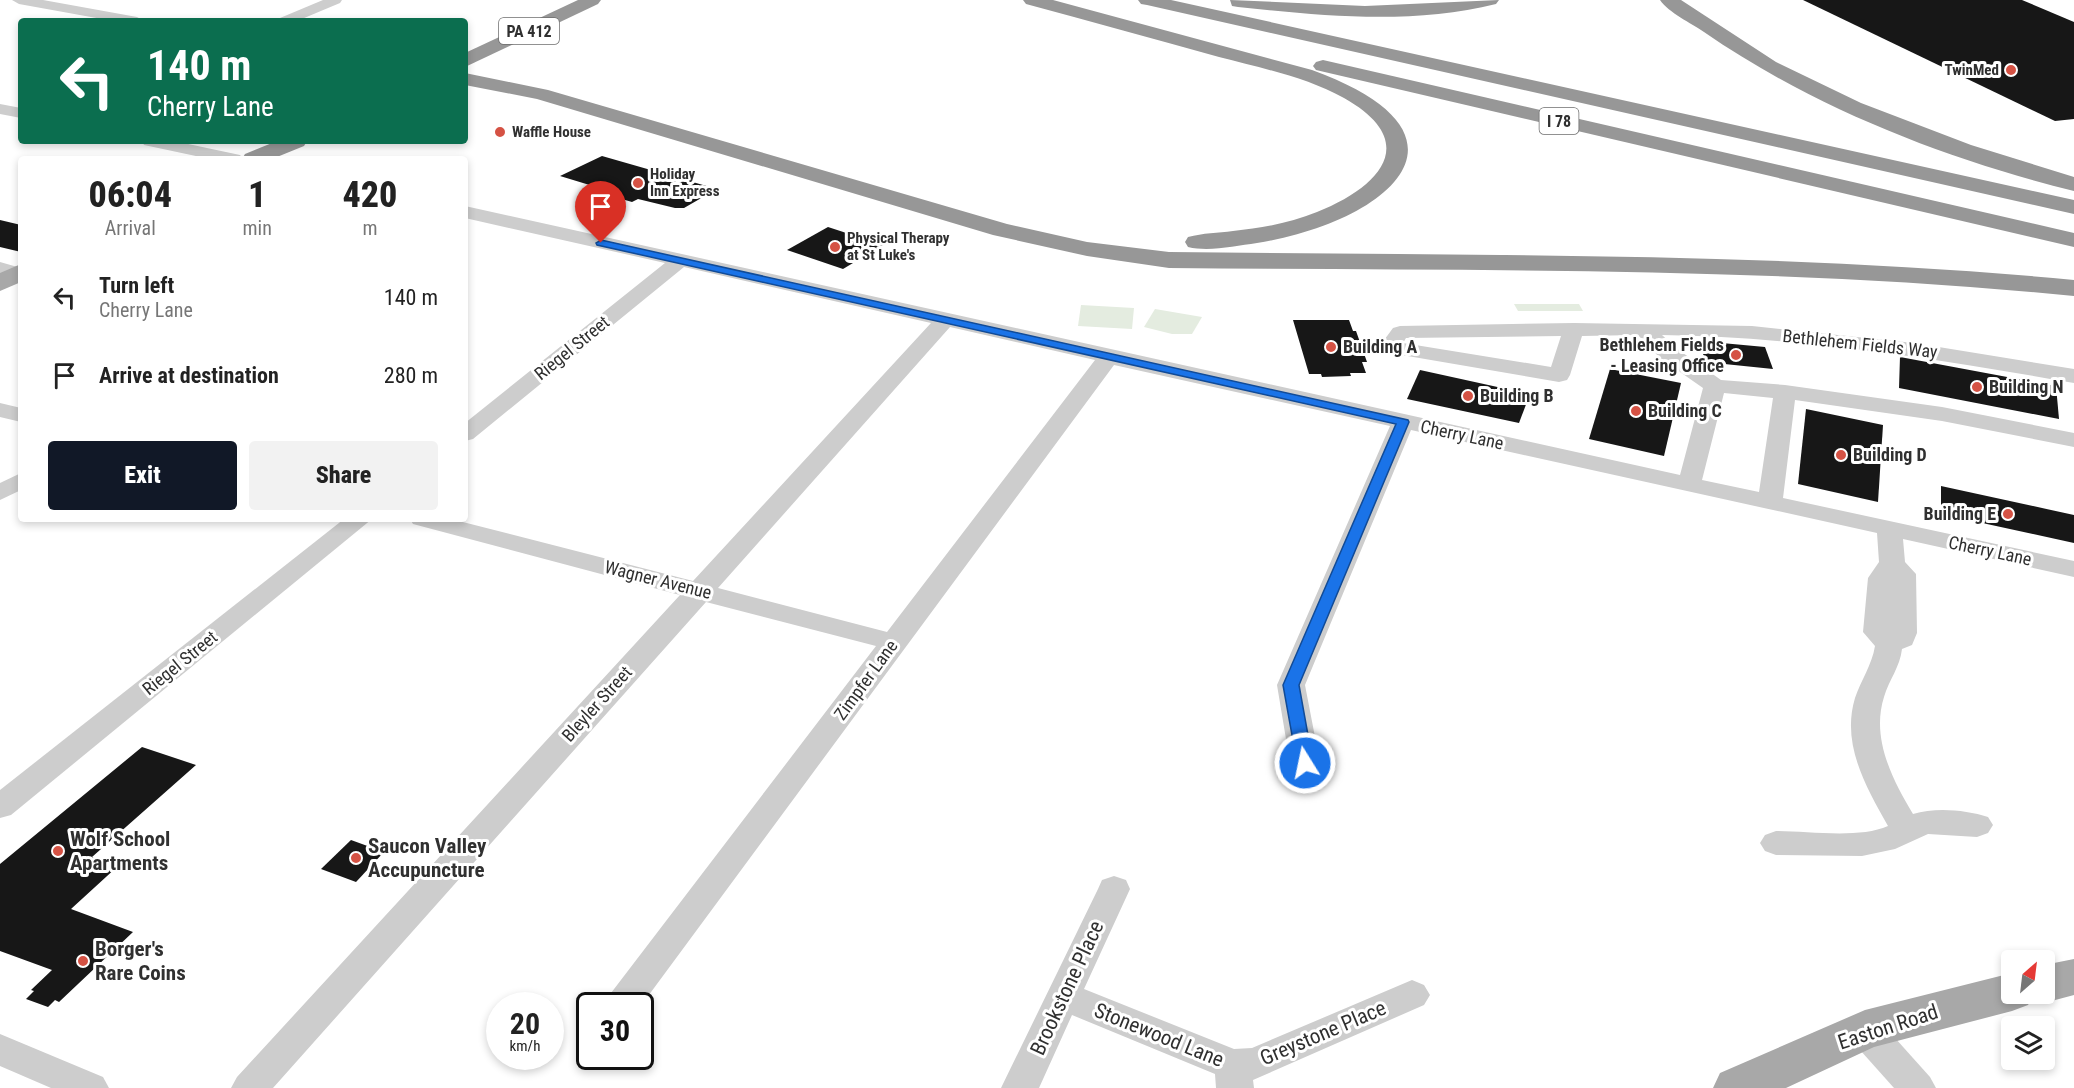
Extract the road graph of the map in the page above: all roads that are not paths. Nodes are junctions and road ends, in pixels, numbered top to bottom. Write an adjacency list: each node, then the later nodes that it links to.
1 (19, 0): 12 (street)
2 (106, 0): 12 (street)
3 (335, 0): 14 (street)
4 (592, 0): 11 (highway, PA 412)
5 (1032, 0): 20 (highway)
6 (1044, 0): 34 (highway, I 78)
7 (1147, 0): 32 (highway, I 78)
8 (1221, 0): 9 (highway)
9 (1490, 0)
10 (1669, 0): 31 (highway)
11 (561, 9): 15 (highway, PA 412); 16 (highway, PA 412); 20 (highway)
12 (76, 10): 13 (street)
13 (120, 18)
14 (292, 18)
15 (468, 47)
16 (468, 59)
17 (468, 74): 20 (highway)
18 (468, 80): 20 (highway)
19 (468, 90): 20 (highway)
20 (538, 91): 36 (highway)
21 (0, 109): 22 (street)
22 (18, 112)
23 (164, 144): 27 (street)
24 (275, 144): 28 (main road)
25 (284, 144): 29 (main road)
26 (288, 144): 30 (highway)
27 (220, 156)
28 (256, 156)
29 (258, 156)
30 (258, 156)
31 (2074, 184)
32 (2074, 207)
33 (468, 213): 35 (street, Cherry Lane)
34 (2074, 240)
35 (680, 261): 37 (street, Cherry Lane); 47 (street, Riegel Street)
36 (2074, 288)
37 (945, 320): 40 (street, Cherry Lane); 57 (street, Bleyler Street)
38 (1644, 328): 39 (street, Bethlehem Fields Way); 41 (street, Bethlehem Fields Way); 42 (street)
39 (1574, 329): 39 (street, Bethlehem Fields Way)
40 (1109, 357): 46 (street, Cherry Lane); 58 (street, Zimpfer Lane)
41 (2074, 376)
42 (1715, 386): 43 (street); 50 (street)
43 (1785, 392): 48 (street); 52 (street)
44 (0, 410): 45 (street)
45 (18, 414)
46 (1403, 422): 50 (street, Cherry Lane); 59 (street)
47 (468, 432)
48 (2074, 440)
49 (18, 482): 51 (street)
50 (1689, 485): 52 (street, Cherry Lane)
51 (0, 493)
52 (1770, 503): 55 (street, Cherry Lane)
53 (356, 522): 60 (street, Riegel Street)
54 (434, 522): 57 (street, Wagner Avenue)
55 (1890, 529): 56 (street, Cherry Lane); 62 (street)
56 (2074, 569)
57 (698, 590): 58 (street, Wagner Avenue); 75 (street, Bleyler Street)
58 (893, 642): 67 (street, Zimpfer Lane)
59 (1305, 763)
60 (0, 807)
61 (1977, 825): 62 (street)
62 (1906, 829): 63 (street)
63 (1776, 843)
64 (1113, 889): 70 (street, Brookstone Place)
65 (2074, 977): 66 (main road)
66 (2055, 981)
67 (631, 992)
68 (1412, 995): 73 (street, Greystone Place)
69 (2001, 995): 71 (main road, Easton Road)
70 (1063, 996): 73 (street, Stonewood Lane); 76 (street, Brookstone Place)
71 (1864, 1030): 77 (main road, Easton Road); 78 (street)
72 (0, 1049): 74 (street)
73 (1234, 1076)
74 (90, 1088)
75 (250, 1088)
76 (1020, 1088)
77 (1737, 1088)
78 (1917, 1088)

